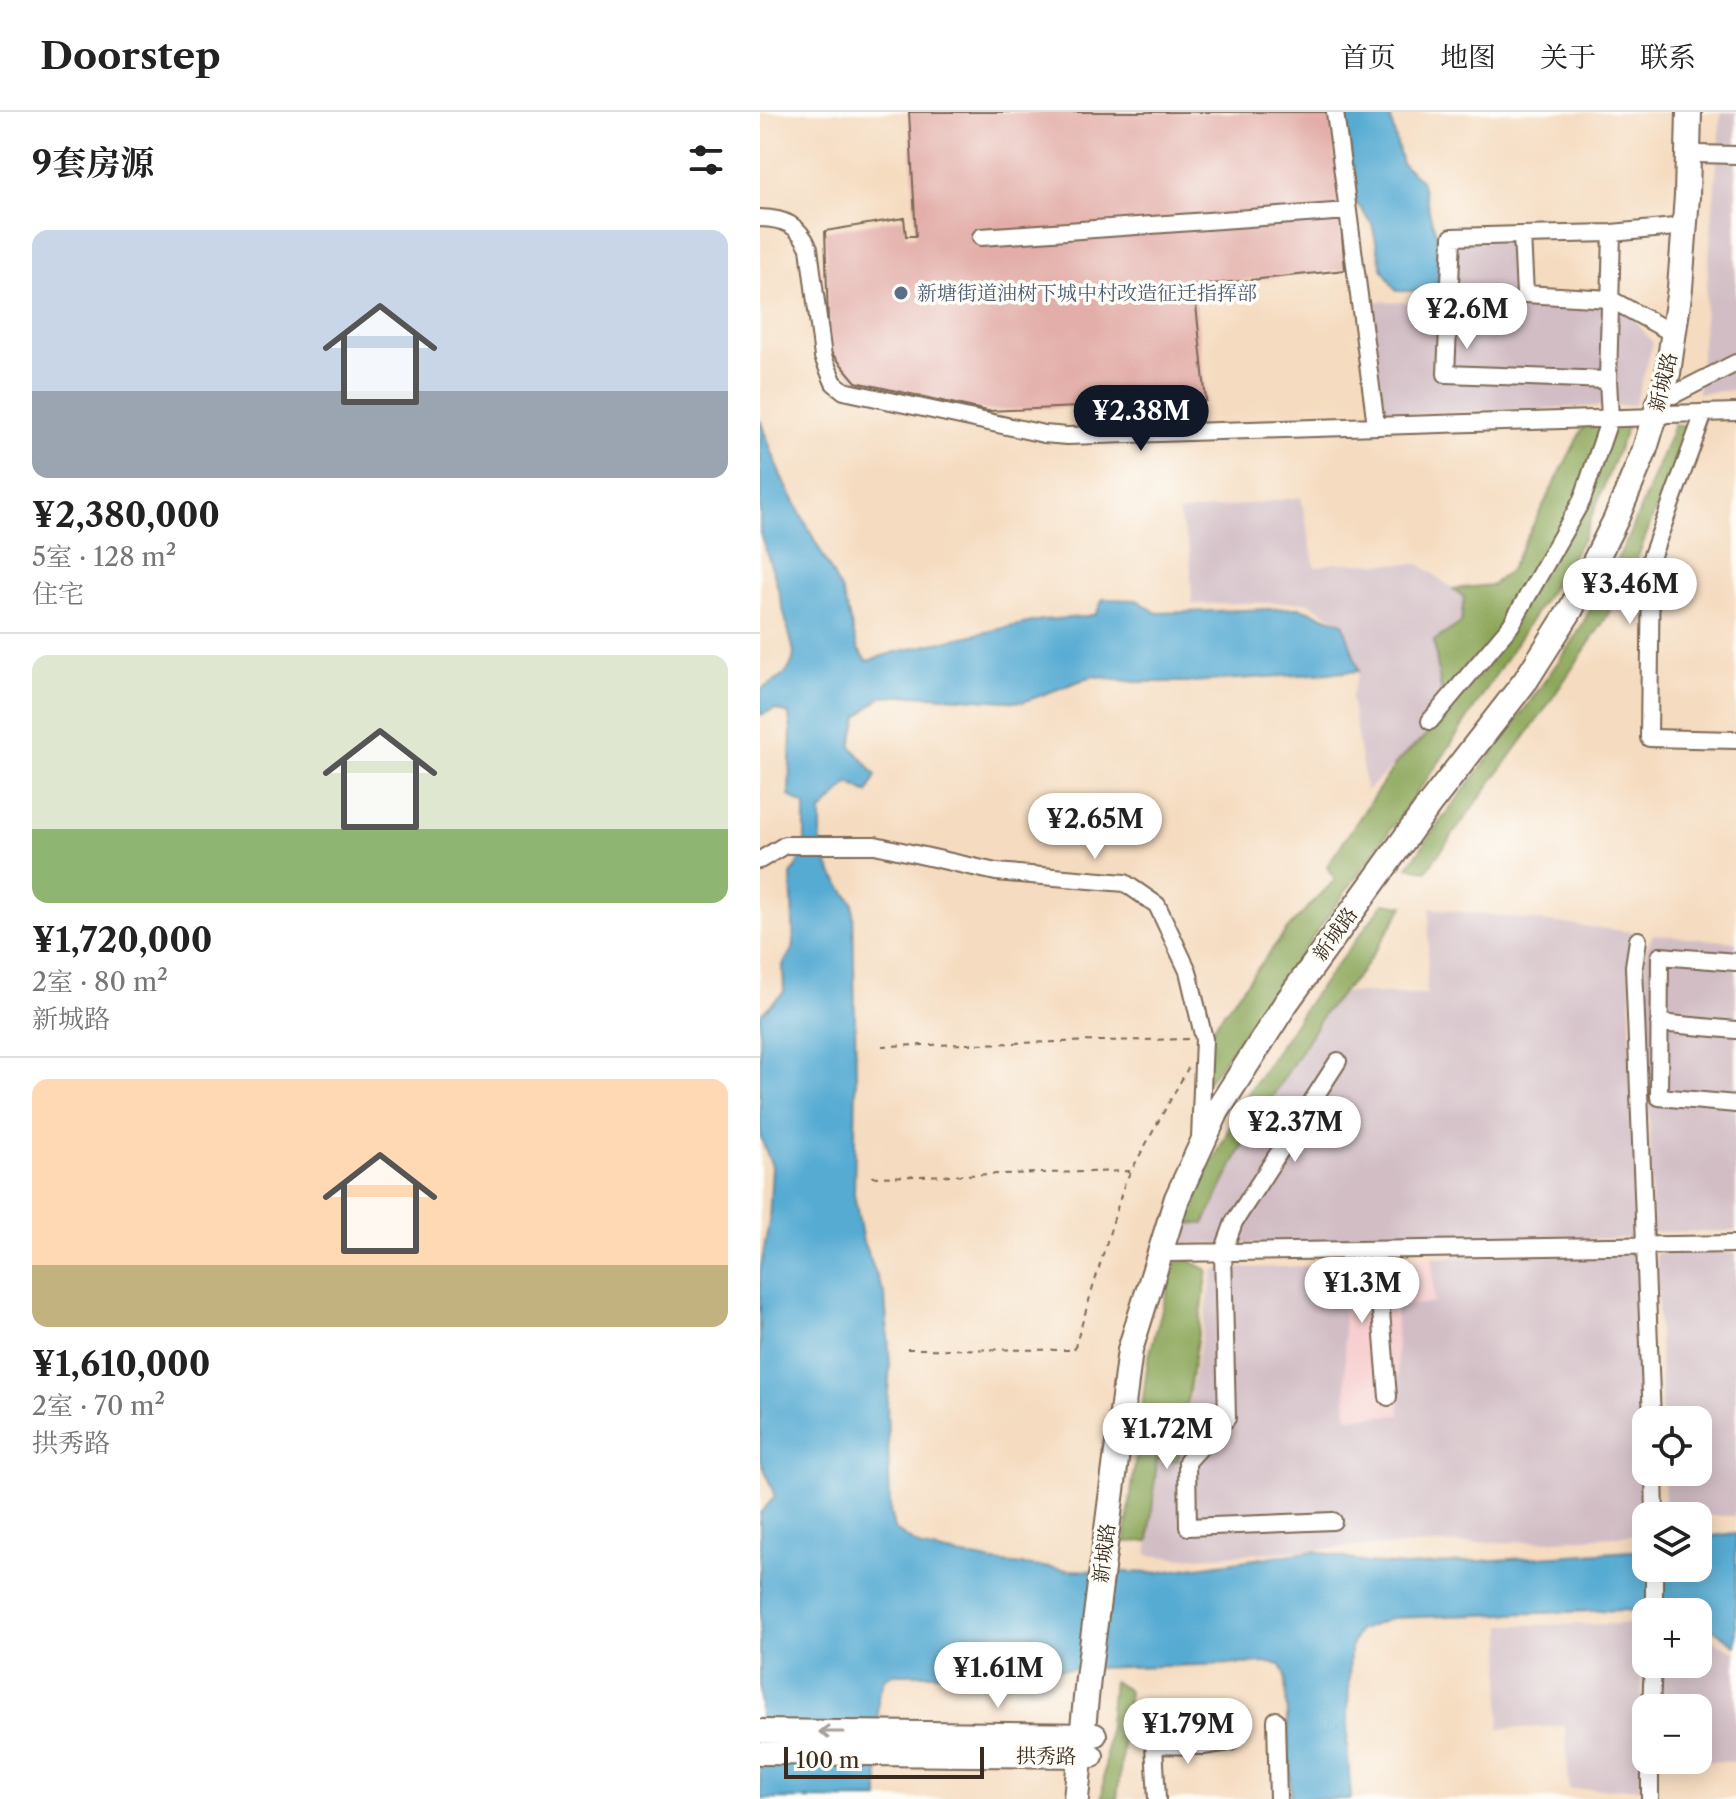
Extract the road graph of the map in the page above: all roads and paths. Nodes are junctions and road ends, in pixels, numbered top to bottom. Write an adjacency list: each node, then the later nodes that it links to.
1 (1335, 112): 6 (street)
2 (1689, 112): 8 (main road, 新城路)
3 (1699, 112): 4 (main road, 新城路)
4 (1698, 154): 5 (street); 16 (main road, 新城路)
5 (1736, 155)
6 (1348, 211): 11 (street); 20 (street)
7 (760, 218): 20 (street)
8 (1685, 226): 9 (street); 13 (main road, 新城路)
9 (1612, 233): 10 (street); 12 (street)
10 (1522, 235): 12 (street); 15 (street)
11 (981, 237)
12 (1610, 299): 13 (street); 15 (street)
13 (1674, 334): 16 (main road, 新城路)
14 (1736, 363): 16 (street)
15 (1608, 380): 19 (street)
16 (1665, 409): 18 (street); 19 (street); 33 (main road, 新城路); 40 (main road, 新城路)
17 (1736, 412): 18 (street)
18 (1704, 413): 22 (street)
19 (1610, 418): 20 (street); 21 (street)
20 (1376, 425)
21 (1430, 721)
22 (1736, 740)
23 (760, 860): 28 (street)
24 (1638, 940): 37 (street)
25 (1736, 962): 26 (street)
26 (1659, 1023): 27 (street); 32 (street)
27 (1736, 1030)
28 (1204, 1039): 29 (path); 33 (street)
29 (882, 1046)
30 (1338, 1061): 39 (street)
31 (1189, 1065): 34 (path)
32 (1736, 1104)
33 (1200, 1148): 45 (main road, 新城路)
34 (1131, 1171): 35 (path); 41 (path)
35 (872, 1177)
36 (1736, 1244): 37 (street)
37 (1646, 1245): 38 (street); 43 (street)
38 (1376, 1250): 39 (street); 42 (street)
39 (1223, 1252): 40 (street); 44 (street)
40 (1170, 1253): 45 (main road, 新城路)
41 (907, 1349)
42 (1388, 1397)
43 (1652, 1406)
44 (1333, 1521)
45 (1108, 1565): 49 (main road, 新城路)
46 (1276, 1720): 55 (street)
47 (760, 1731): 49 (main road, 拱秀路, one-way to 47)
48 (1230, 1742): 54 (street)
49 (1087, 1745): 50 (main road, 拱秀路); 52 (main road, 新城路); 53 (main road, 新城路)
50 (760, 1753)
51 (1650, 1774): 56 (street)
52 (1076, 1799)
53 (1089, 1799)
54 (1157, 1799)
55 (1278, 1799)
56 (1650, 1799)

